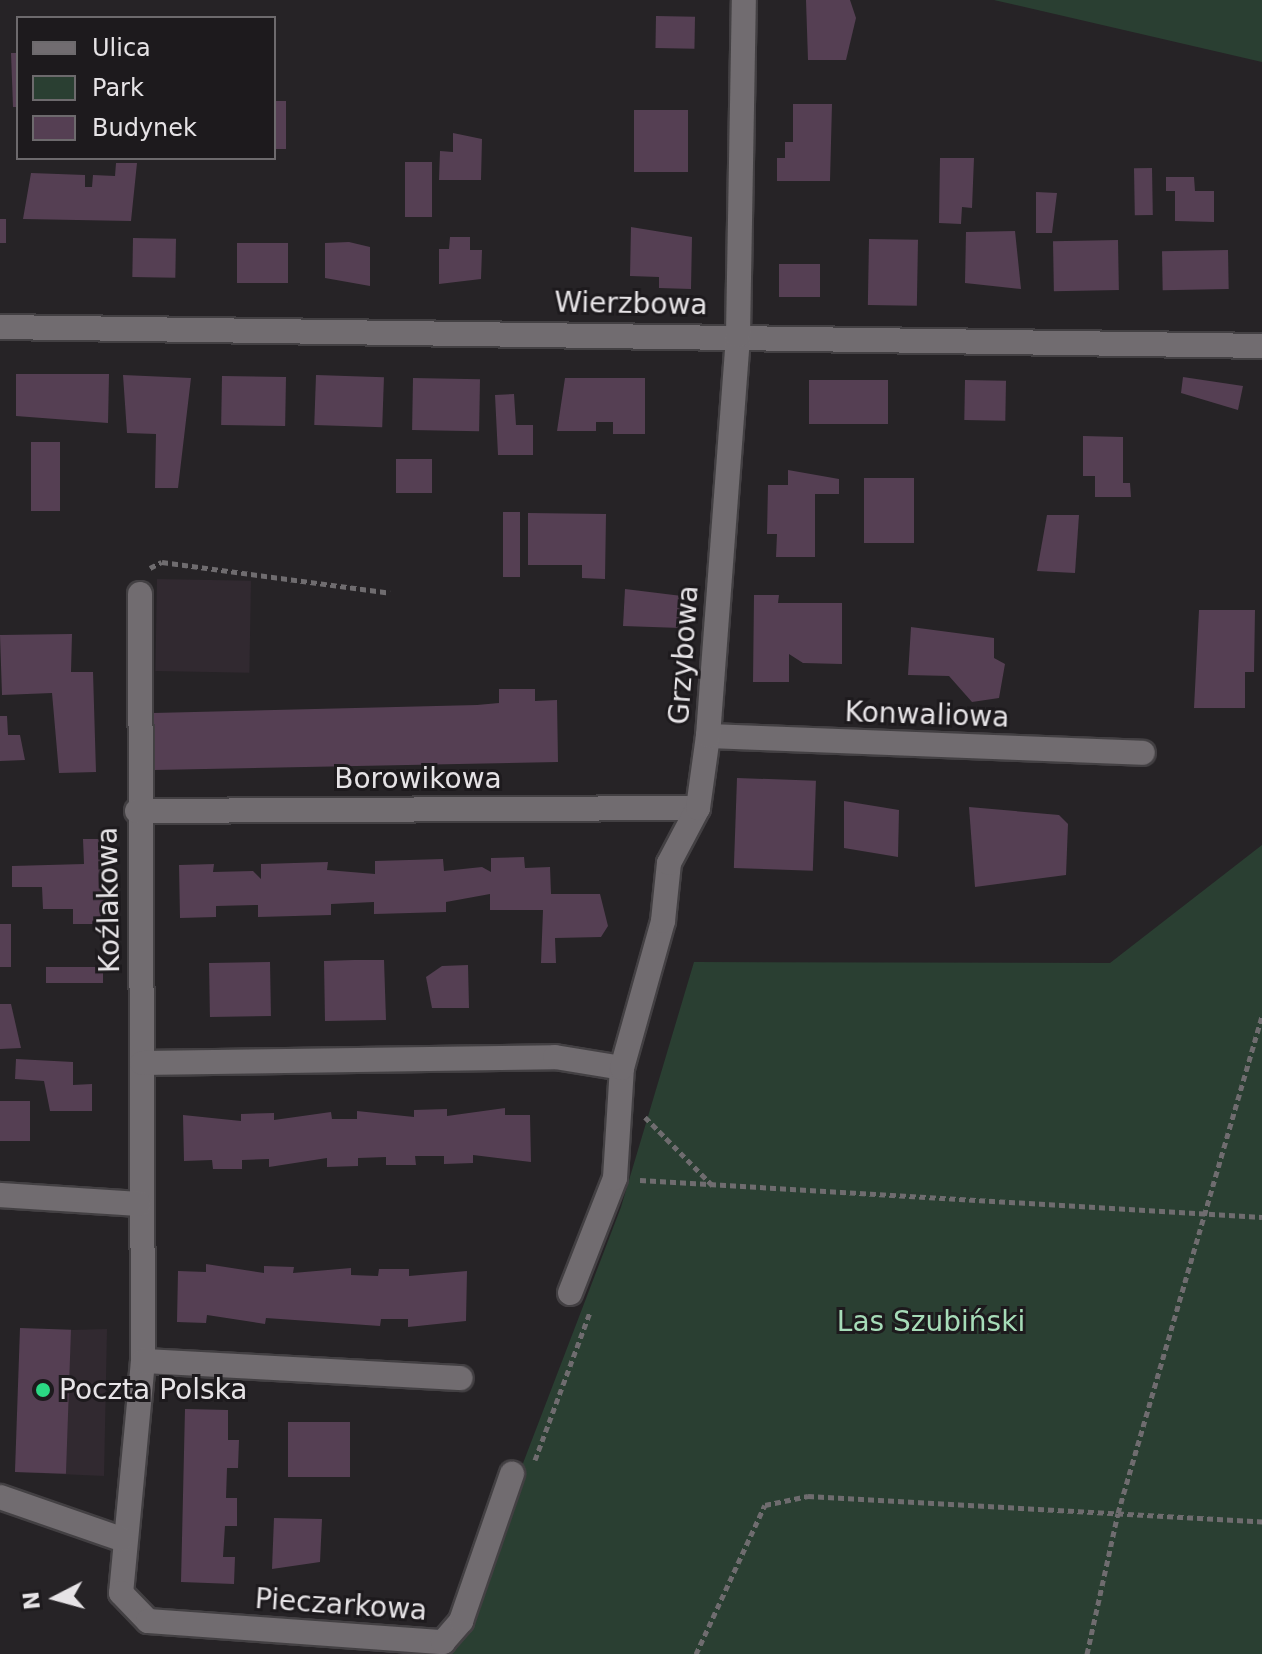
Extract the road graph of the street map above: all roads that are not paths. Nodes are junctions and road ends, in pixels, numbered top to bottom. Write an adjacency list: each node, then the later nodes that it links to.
1 (744, 0): 3 (street, Grzybowa)
2 (0, 327): 3 (street, Wierzbowa)
3 (738, 335): 4 (street, Wierzbowa); 6 (street, Grzybowa)
4 (1262, 346)
5 (140, 594): 9 (street, Koźlakowa)
6 (708, 736): 7 (street, Konwaliowa); 8 (street, Grzybowa)
7 (1143, 753)
8 (698, 808): 9 (street, Borowikowa); 11 (street, Grzybowa)
9 (137, 811): 10 (street, Koźlakowa)
10 (142, 1063): 11 (street); 13 (street, Koźlakowa)
11 (621, 1080): 14 (street, Grzybowa)
12 (0, 1195): 13 (street)
13 (139, 1204): 15 (street, Koźlakowa)
14 (570, 1293)
15 (143, 1361): 16 (street); 19 (street, Koźlakowa)
16 (461, 1378)
17 (508, 1486): 20 (street, Pieczarkowa)
18 (0, 1497): 19 (street)
19 (121, 1539): 20 (street, Koźlakowa)
20 (148, 1621)

